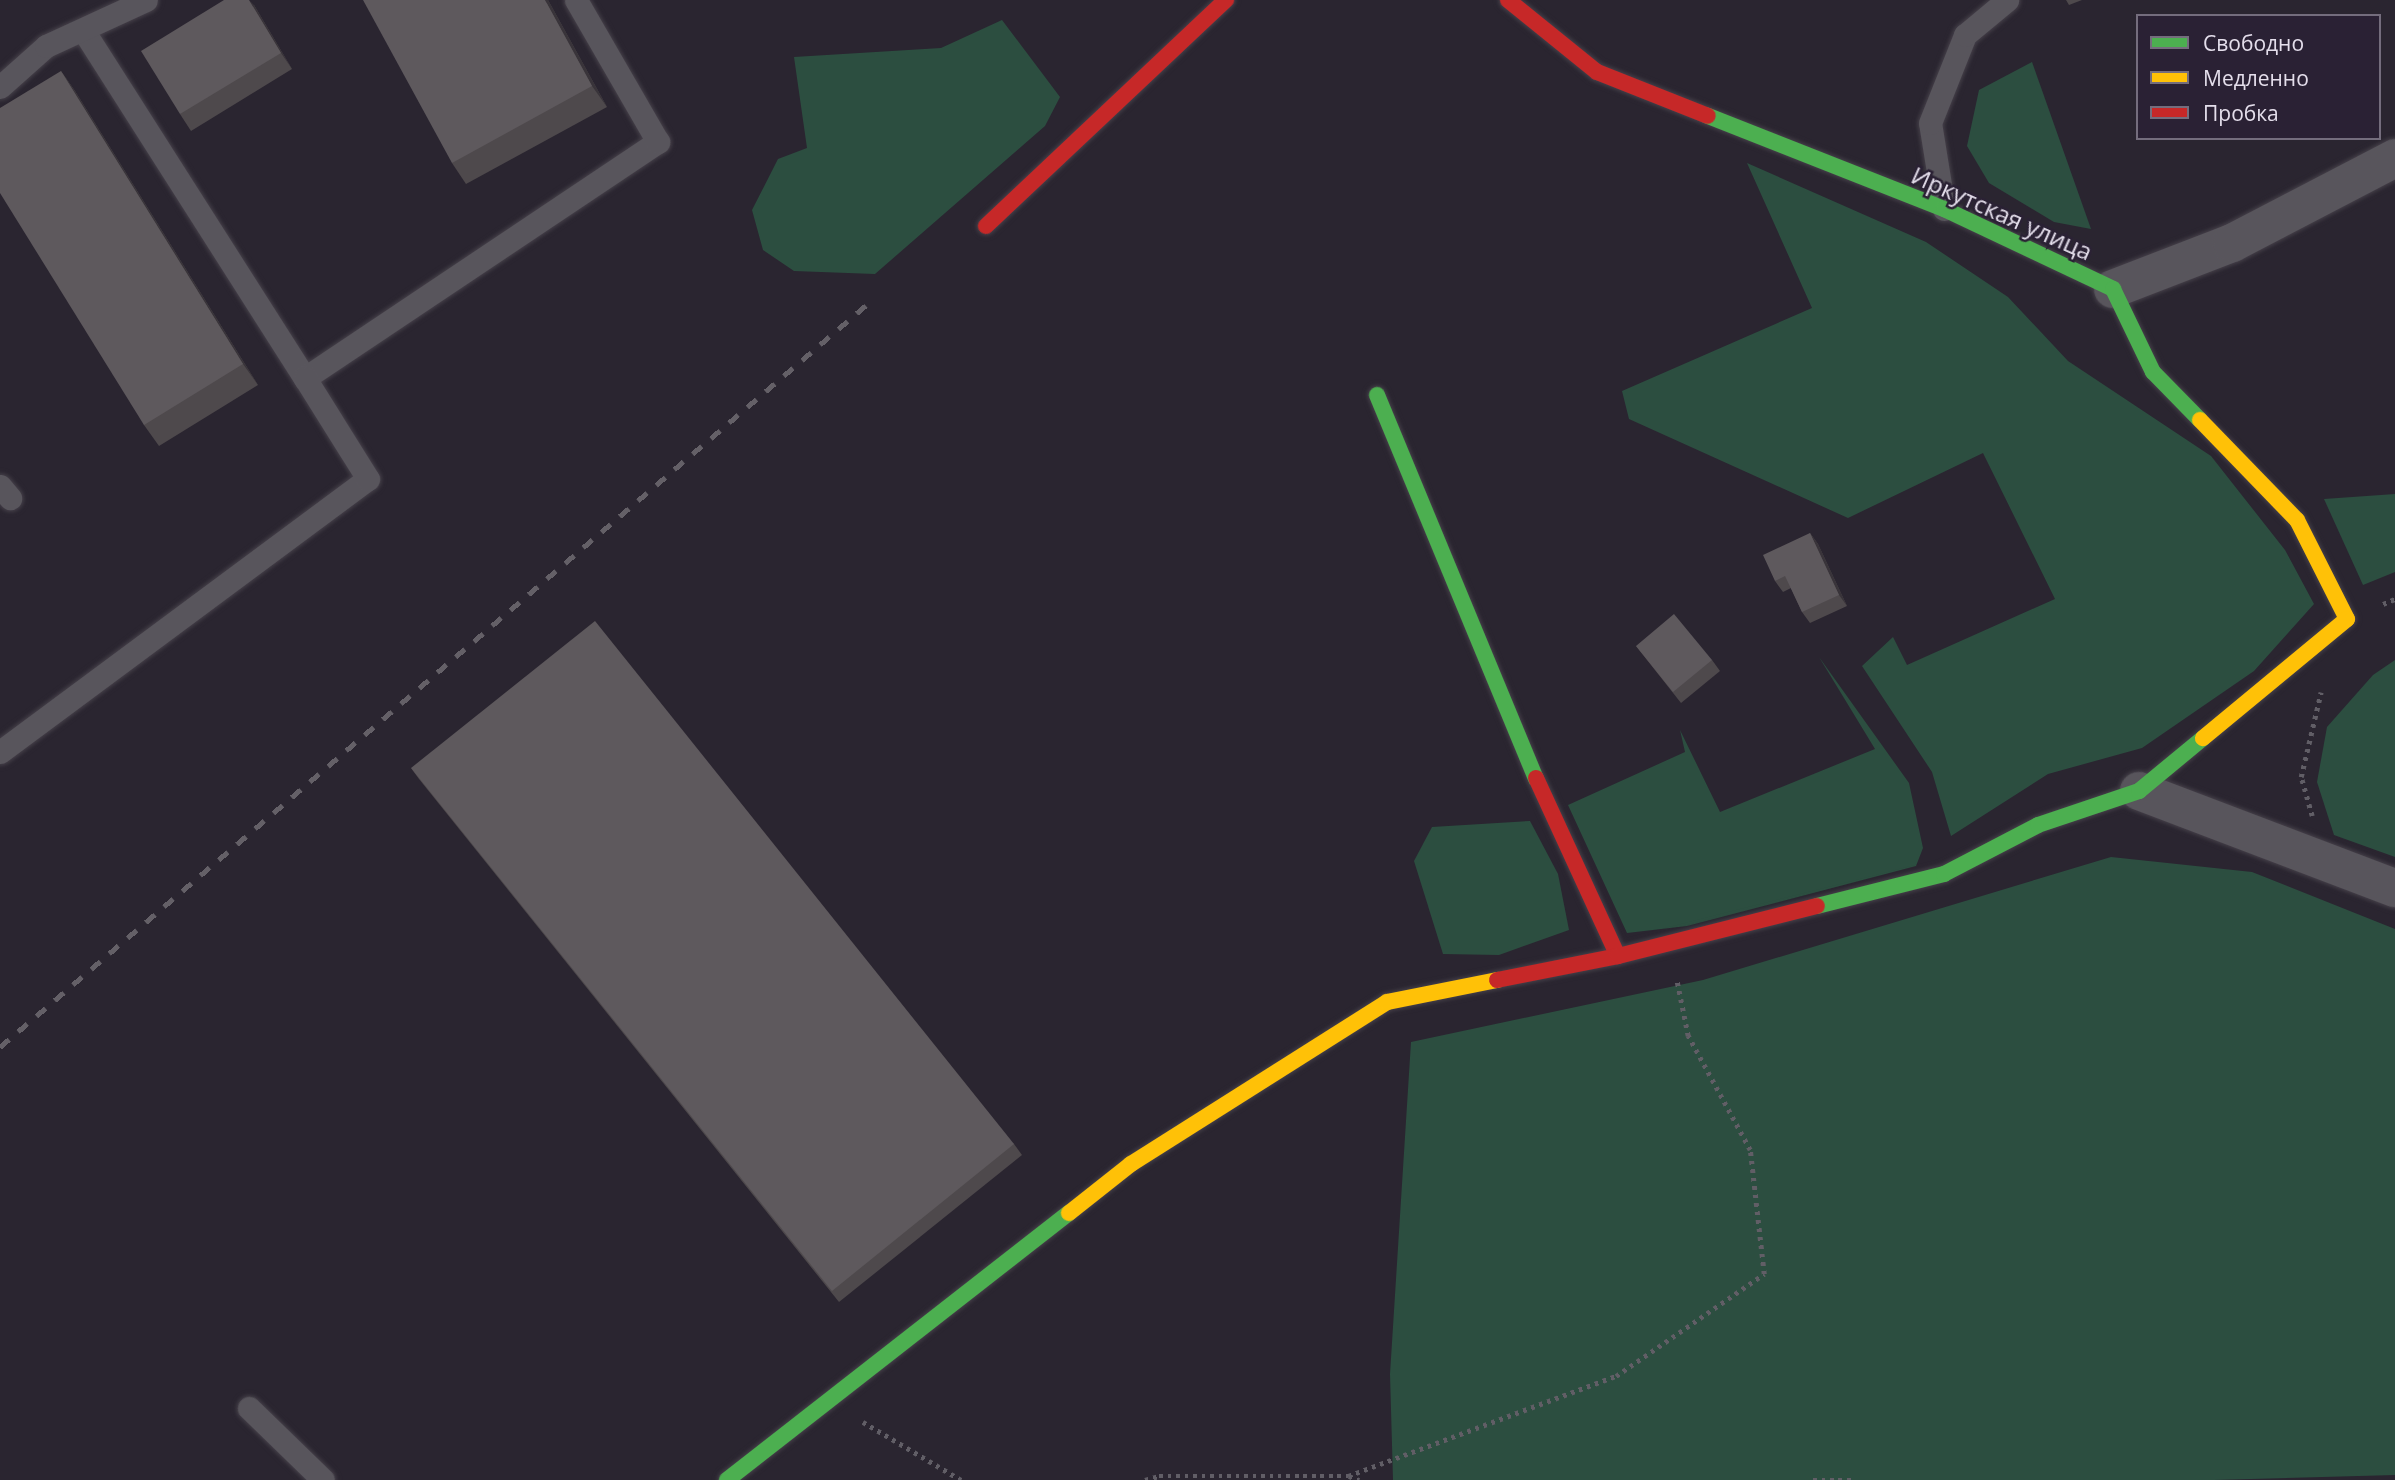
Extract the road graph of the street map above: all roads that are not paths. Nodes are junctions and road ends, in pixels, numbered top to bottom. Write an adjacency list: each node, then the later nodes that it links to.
1 (146, 0): 6 (lane)
2 (576, 0): 12 (lane)
3 (1226, 0): 10 (street)
4 (1508, 0): 9 (street, Иркутская улица)
5 (2007, 0): 9 (lane)
6 (83, 30): 7 (lane); 12 (lane)
7 (0, 87)
8 (2395, 158): 11 (street)
9 (1944, 209): 11 (street, Иркутская улица)
10 (986, 226)
11 (2113, 289): 15 (street, Иркутская улица)
12 (305, 378): 14 (lane)
13 (1377, 395): 17 (street)
14 (0, 752)
15 (2140, 791): 16 (street); 17 (street)
16 (2395, 888)
17 (1618, 956): 20 (street)
18 (249, 1408): 19 (lane)
19 (323, 1480)
20 (727, 1480)

